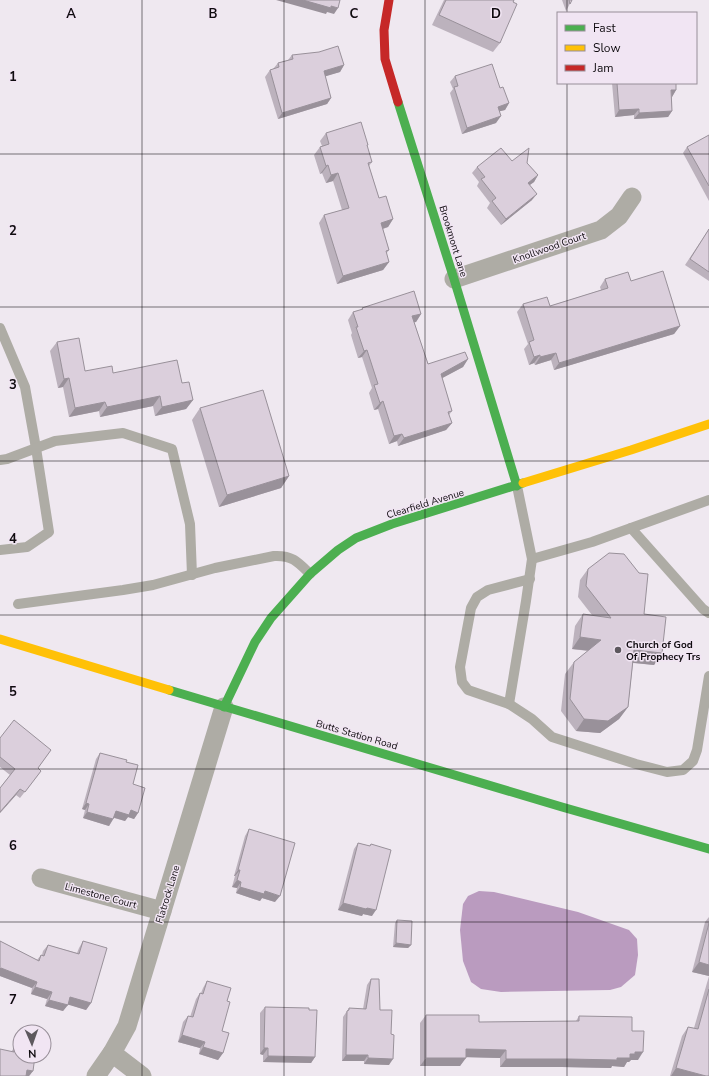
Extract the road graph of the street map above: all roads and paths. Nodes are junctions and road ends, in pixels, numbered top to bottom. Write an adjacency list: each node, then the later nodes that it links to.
1 (389, 0): 3 (street, Brookmont Lane)
2 (632, 198): 3 (street, Knollwood Court)
3 (454, 279): 8 (street, Brookmont Lane)
4 (0, 328): 6 (lane)
5 (708, 427): 8 (street, Clearfield Avenue)
6 (36, 448): 7 (lane); 11 (lane); 13 (lane)
7 (0, 460)
8 (517, 486): 12 (lane); 14 (street, Clearfield Avenue)
9 (709, 500): 10 (lane)
10 (631, 528): 12 (lane); 17 (lane)
11 (0, 550)
12 (532, 559): 15 (lane)
13 (192, 574): 14 (lane); 16 (lane)
14 (310, 574): 21 (street, Clearfield Avenue)
15 (530, 579): 20 (lane); 20 (lane)
16 (18, 604)
17 (709, 614)
18 (0, 639): 21 (street, Butts Station Road)
19 (709, 676): 20 (lane)
20 (509, 704)
21 (224, 707): 22 (street, Butts Station Road); 24 (street, Flatrock Lane)
22 (709, 849)
23 (41, 878): 24 (street, Limestone Court)
24 (162, 911): 25 (street, Flatrock Lane)
25 (112, 1053): 26 (street, Flatrock Lane); 27 (street)
26 (96, 1076)
27 (142, 1076)

